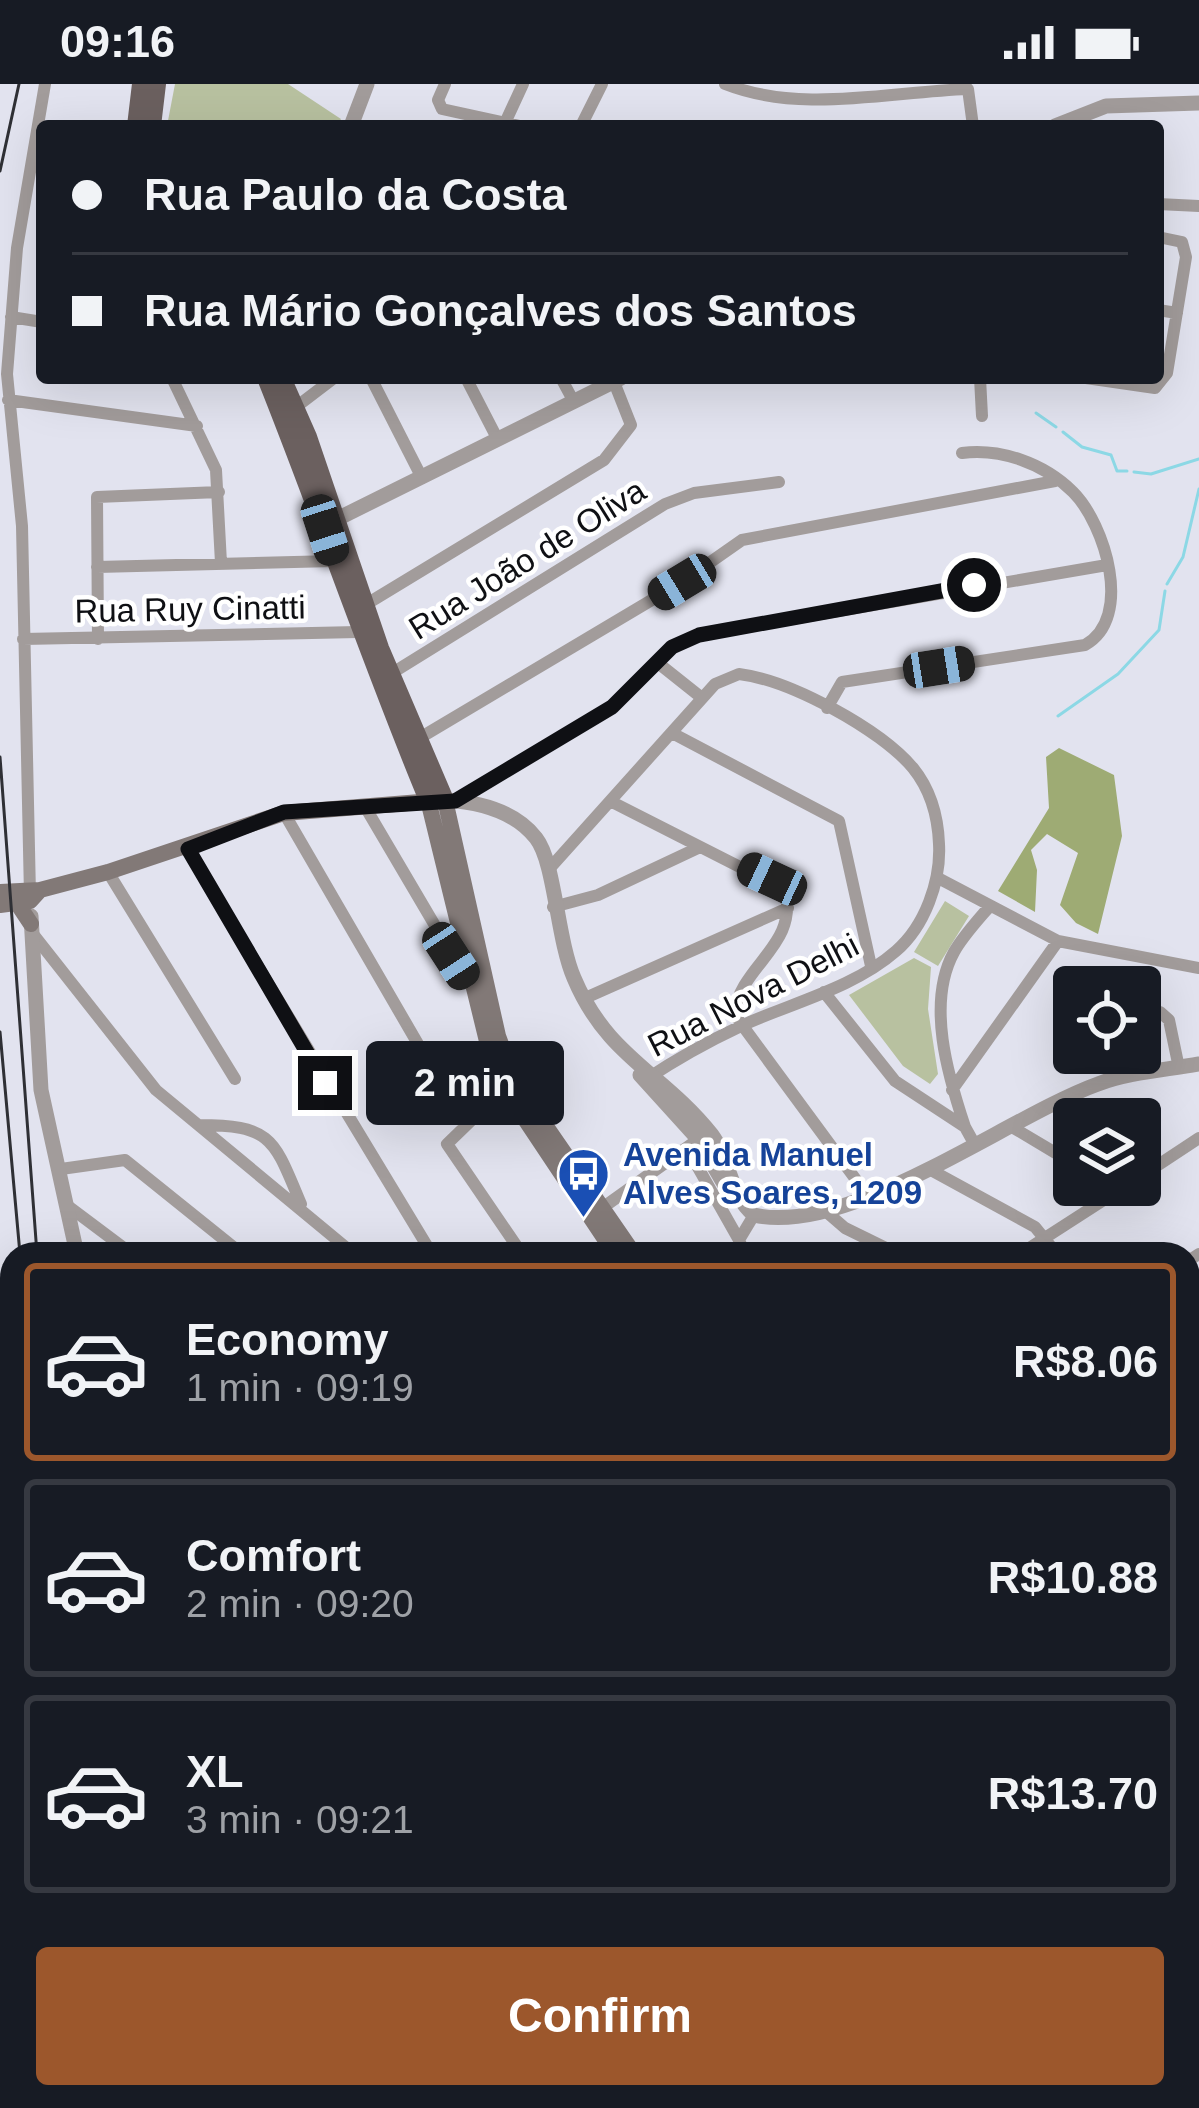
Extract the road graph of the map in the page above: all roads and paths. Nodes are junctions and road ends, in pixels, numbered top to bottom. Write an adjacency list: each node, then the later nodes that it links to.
1 (45, 84): 12 (street)
2 (141, 84): 13 (main road)
3 (157, 84): 14 (main road)
4 (367, 84): 15 (street)
5 (445, 84): 16 (street)
6 (523, 84): 17 (street)
7 (602, 84): 18 (street)
8 (725, 84): 10 (street)
9 (895, 88): 10 (street); 19 (street)
10 (755, 90)
11 (1199, 103): 20 (street)
12 (40, 120)
13 (137, 120)
14 (153, 120)
15 (353, 120)
16 (491, 120)
17 (514, 120)
18 (583, 120)
19 (972, 120)
20 (1070, 120)
21 (36, 148): 27 (street)
22 (1164, 204): 23 (street)
23 (1199, 206)
24 (1164, 239): 26 (street)
25 (1164, 311): 26 (street)
26 (1177, 313): 29 (street)
27 (11, 317): 28 (street); 40 (street)
28 (36, 321)
29 (1164, 378)
30 (175, 384): 44 (street)
31 (268, 384): 52 (main road)
32 (285, 384): 42 (main road)
33 (326, 384): 42 (street)
34 (374, 384): 47 (street)
35 (469, 384): 45 (street)
36 (564, 384): 41 (street)
37 (610, 384): 41 (street)
38 (619, 384): 56 (street)
39 (980, 384): 43 (street)
40 (8, 400): 44 (street); 59 (street)
41 (574, 402): 45 (street)
42 (296, 407): 51 (main road)
43 (982, 416)
44 (197, 426): 50 (street)
45 (498, 440): 47 (street)
46 (962, 452): 48 (street)
47 (422, 478): 51 (street)
48 (1055, 481): 54 (street); 65 (street)
49 (779, 482): 61 (street, Rua João de Oliva)
50 (219, 492): 53 (street); 55 (street)
51 (337, 519): 56 (main road)
52 (334, 561): 53 (street); 57 (main road)
53 (221, 563): 55 (street)
54 (1107, 565): 60 (street); 63 (street)
55 (97, 567): 58 (street)
56 (364, 605): 61 (main road)
57 (358, 632): 58 (street, Rua Ruy Cinatti); 61 (main road)
58 (98, 638): 59 (street, Rua Ruy Cinatti)
59 (23, 639): 76 (street)
60 (658, 663): 62 (street); 66 (street)
61 (384, 677): 65 (main road); 66 (main road)
62 (702, 698): 63 (street, Rua Nova Delhi); 64 (street, Rua Nova Delhi)
63 (827, 708): 74 (street, Rua Nova Delhi)
64 (672, 733): 67 (street, Rua Nova Delhi); 82 (street)
65 (418, 739): 66 (main road)
66 (443, 800): 68 (main road); 72 (street); 84 (main road); 93 (main road)
67 (612, 802): 70 (street); 72 (street, Rua Nova Delhi)
68 (364, 805): 69 (main road); 84 (street)
69 (284, 812): 71 (main road); 96 (street)
70 (700, 847): 77 (street); 79 (street)
71 (188, 849): 73 (main road); 119 (street)
72 (547, 859): 77 (street)
73 (108, 872): 76 (main road); 92 (street)
74 (938, 878): 78 (street); 82 (street, Rua Nova Delhi)
75 (0, 892): 76 (main road)
76 (23, 897): 80 (main road)
77 (553, 907): 86 (street)
78 (989, 907): 81 (street); 94 (street)
79 (788, 908): 86 (street); 88 (street)
80 (31, 928): 95 (street); 105 (street)
81 (1058, 941): 83 (street); 94 (street)
82 (871, 966): 85 (street, Rua Nova Delhi)
83 (1199, 968)
84 (472, 988): 93 (main road)
85 (824, 992): 88 (street, Rua Nova Delhi); 97 (street)
86 (583, 999): 91 (street)
87 (1161, 1013): 90 (street)
88 (740, 1027): 91 (street, Rua Nova Delhi); 106 (street)
89 (1199, 1064): 90 (street)
90 (1179, 1067): 98 (street)
91 (644, 1074): 100 (street)
92 (235, 1079)
93 (508, 1085): 96 (street); 111 (main road)
94 (952, 1090): 97 (street)
95 (198, 1125): 110 (street); 110 (street)
96 (465, 1125): 120 (street)
97 (965, 1126): 101 (street)
98 (1012, 1127): 101 (street); 102 (street)
99 (1199, 1138): 103 (street)
100 (698, 1140): 111 (street); 112 (street); 114 (street)
101 (975, 1145): 104 (street)
102 (1053, 1151)
103 (1161, 1163)
104 (928, 1168): 106 (street); 113 (street)
105 (61, 1169): 107 (street); 117 (street)
106 (868, 1196): 109 (street)
107 (68, 1206): 115 (street); 116 (street)
108 (1091, 1206): 113 (street)
109 (828, 1208): 112 (street); 123 (street)
110 (304, 1210): 118 (street)
111 (597, 1213): 121 (main road); 122 (main road)
112 (751, 1219): 114 (street)
113 (1046, 1237): 124 (street); 125 (street)
114 (739, 1240)
115 (74, 1242)
116 (116, 1242)
117 (227, 1242)
118 (336, 1242)
119 (424, 1242)
120 (514, 1242)
121 (610, 1242)
122 (623, 1242)
123 (867, 1242)
124 (1038, 1242)
125 (1050, 1242)

